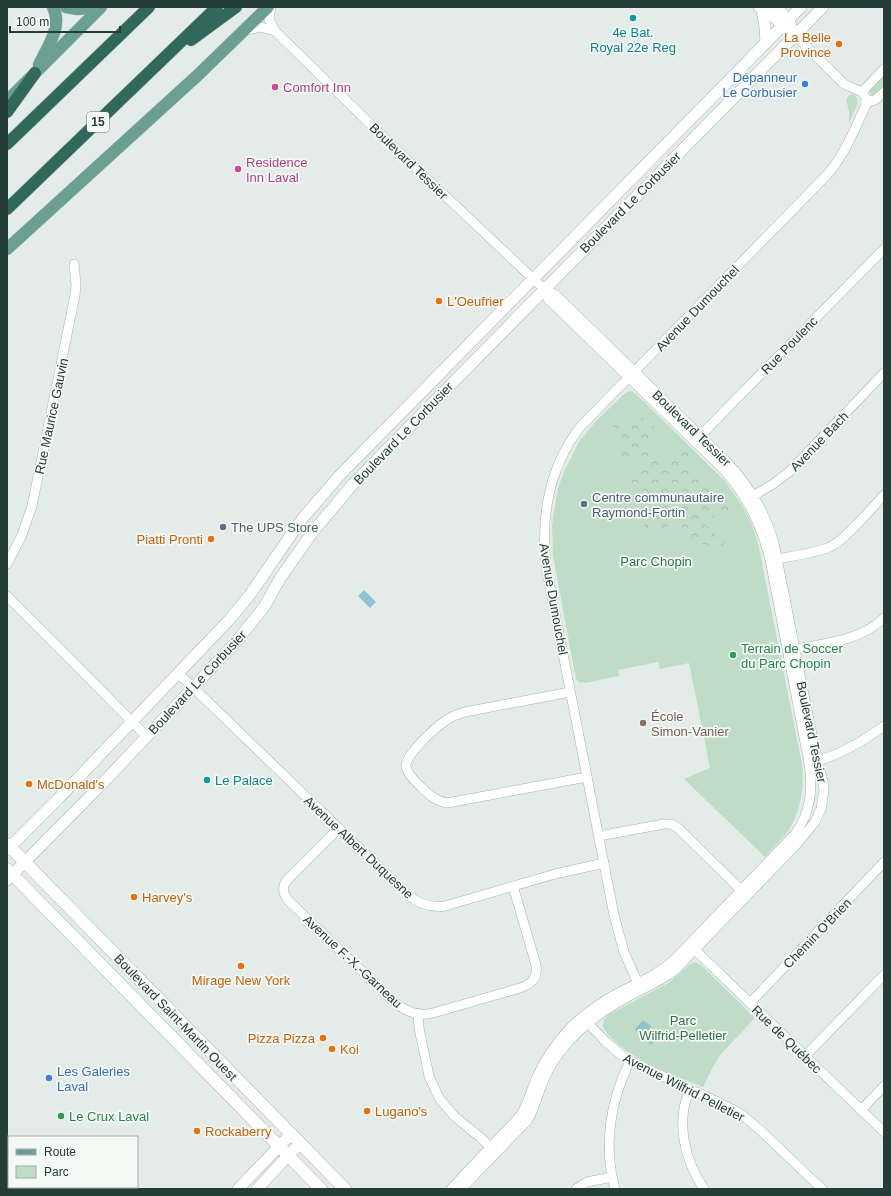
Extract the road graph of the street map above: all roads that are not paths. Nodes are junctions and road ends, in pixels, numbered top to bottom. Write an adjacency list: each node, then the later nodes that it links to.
1 (53, 7): 21 (main road)
2 (66, 7): 3 (main road)
3 (100, 7): 21 (main road)
4 (141, 7): 18 (highway)
5 (149, 7): 18 (highway)
6 (216, 7): 19 (highway, 15)
7 (236, 7): 19 (highway)
8 (270, 7): 14 (main road); 15 (street)
9 (776, 7): 13 (street)
10 (800, 7): 13 (street, Boulevard Le Corbusier)
11 (823, 7): 16 (street, Boulevard Le Corbusier)
12 (760, 8): 13 (street); 17 (street)
13 (785, 23): 16 (street); 17 (street, Boulevard Le Corbusier)
14 (243, 31): 15 (street); 29 (main road)
15 (275, 31): 32 (street, Boulevard Tessier)
16 (795, 35): 22 (street); 33 (street, Boulevard Le Corbusier)
17 (766, 42): 32 (street, Boulevard Le Corbusier)
18 (105, 50): 27 (highway)
19 (158, 64): 28 (highway, 15)
20 (884, 69): 22 (street)
21 (35, 73): 24 (main road); 26 (highway)
22 (862, 92): 25 (street)
23 (884, 92): 25 (street)
24 (7, 101)
25 (866, 102): 35 (street, Avenue Dumouchel)
26 (7, 112)
27 (7, 144)
28 (7, 209)
29 (7, 249)
30 (884, 249): 36 (street, Rue Poulenc)
31 (74, 264): 40 (street, Rue Maurice Gauvin)
32 (532, 278): 33 (street, Boulevard Tessier); 44 (street, Boulevard Le Corbusier)
33 (544, 290): 35 (street, Boulevard Tessier); 45 (street, Boulevard Le Corbusier)
34 (884, 373): 38 (street, Avenue Bach)
35 (632, 375): 36 (street, Boulevard Tessier); 46 (street, Avenue Dumouchel)
36 (697, 438): 38 (street, Boulevard Tessier)
37 (884, 495): 39 (street)
38 (750, 498): 39 (street, Boulevard Tessier)
39 (773, 560): 43 (street, Boulevard Tessier)
40 (7, 564)
41 (7, 596): 47 (street)
42 (884, 618): 43 (street)
43 (790, 650): 50 (street, Boulevard Tessier)
44 (179, 674): 45 (street, Avenue Albert Duquesne); 47 (street, Boulevard Le Corbusier)
45 (193, 688): 49 (street, Boulevard Le Corbusier); 52 (street, Avenue Albert Duquesne)
46 (570, 692): 51 (street, Avenue Dumouchel); 51 (street)
47 (132, 722): 49 (street); 54 (street, Boulevard Le Corbusier)
48 (883, 729): 50 (street)
49 (147, 737): 55 (street, Boulevard Le Corbusier)
50 (813, 762): 60 (street, Boulevard Tessier); 61 (street, Boulevard Tessier)
51 (587, 777): 53 (street, Avenue Dumouchel)
52 (338, 828): 59 (street, Avenue Albert Duquesne); 65 (street, Avenue F.-X.-Garneau)
53 (599, 836): 57 (street, Avenue Dumouchel); 60 (street)
54 (8, 847): 55 (main road, Boulevard Saint-Martin Ouest)
55 (25, 862): 58 (street, Boulevard Le Corbusier); 73 (main road, Boulevard Saint-Martin Ouest)
56 (884, 862): 64 (street, Chemin O'Brien)
57 (604, 863): 59 (street, Avenue Albert Duquesne); 63 (street, Avenue Dumouchel)
58 (9, 874): 75 (main road, Boulevard Saint-Martin Ouest)
59 (513, 886): 65 (street, Avenue F.-X.-Garneau)
60 (742, 891): 61 (street, Boulevard Tessier)
61 (692, 948): 63 (street, Boulevard Tessier); 64 (street, Rue de Québec)
62 (884, 975): 67 (street)
63 (639, 987): 66 (street, Boulevard Tessier)
64 (750, 1003): 67 (street, Rue de Québec)
65 (418, 1014): 76 (street)
66 (586, 1020): 68 (street, Avenue Wilfrid Pelletier); 76 (street, Boulevard Tessier)
67 (805, 1056): 71 (street, Rue de Québec)
68 (630, 1061): 70 (street, Avenue Wilfrid Pelletier); 78 (street)
69 (884, 1086): 71 (street)
70 (690, 1089): 87 (street); 88 (street, Avenue Wilfrid Pelletier)
71 (861, 1110): 72 (street, Rue de Québec)
72 (884, 1132)
73 (291, 1134): 74 (main road, Boulevard Saint-Martin Ouest); 75 (street)
74 (300, 1143): 77 (street); 82 (main road, Boulevard Saint-Martin Ouest)
75 (279, 1145): 77 (main road, Boulevard Saint-Martin Ouest); 79 (street)
76 (493, 1150): 83 (street, Boulevard Tessier); 84 (street, Boulevard Tessier)
77 (288, 1155): 80 (street); 81 (main road, Boulevard Saint-Martin Ouest)
78 (612, 1177): 85 (street); 86 (street)
79 (238, 1189)
80 (257, 1189)
81 (321, 1189)
82 (345, 1189)
83 (451, 1189)
84 (461, 1189)
85 (576, 1189)
86 (615, 1189)
87 (704, 1189)
88 (822, 1189)

